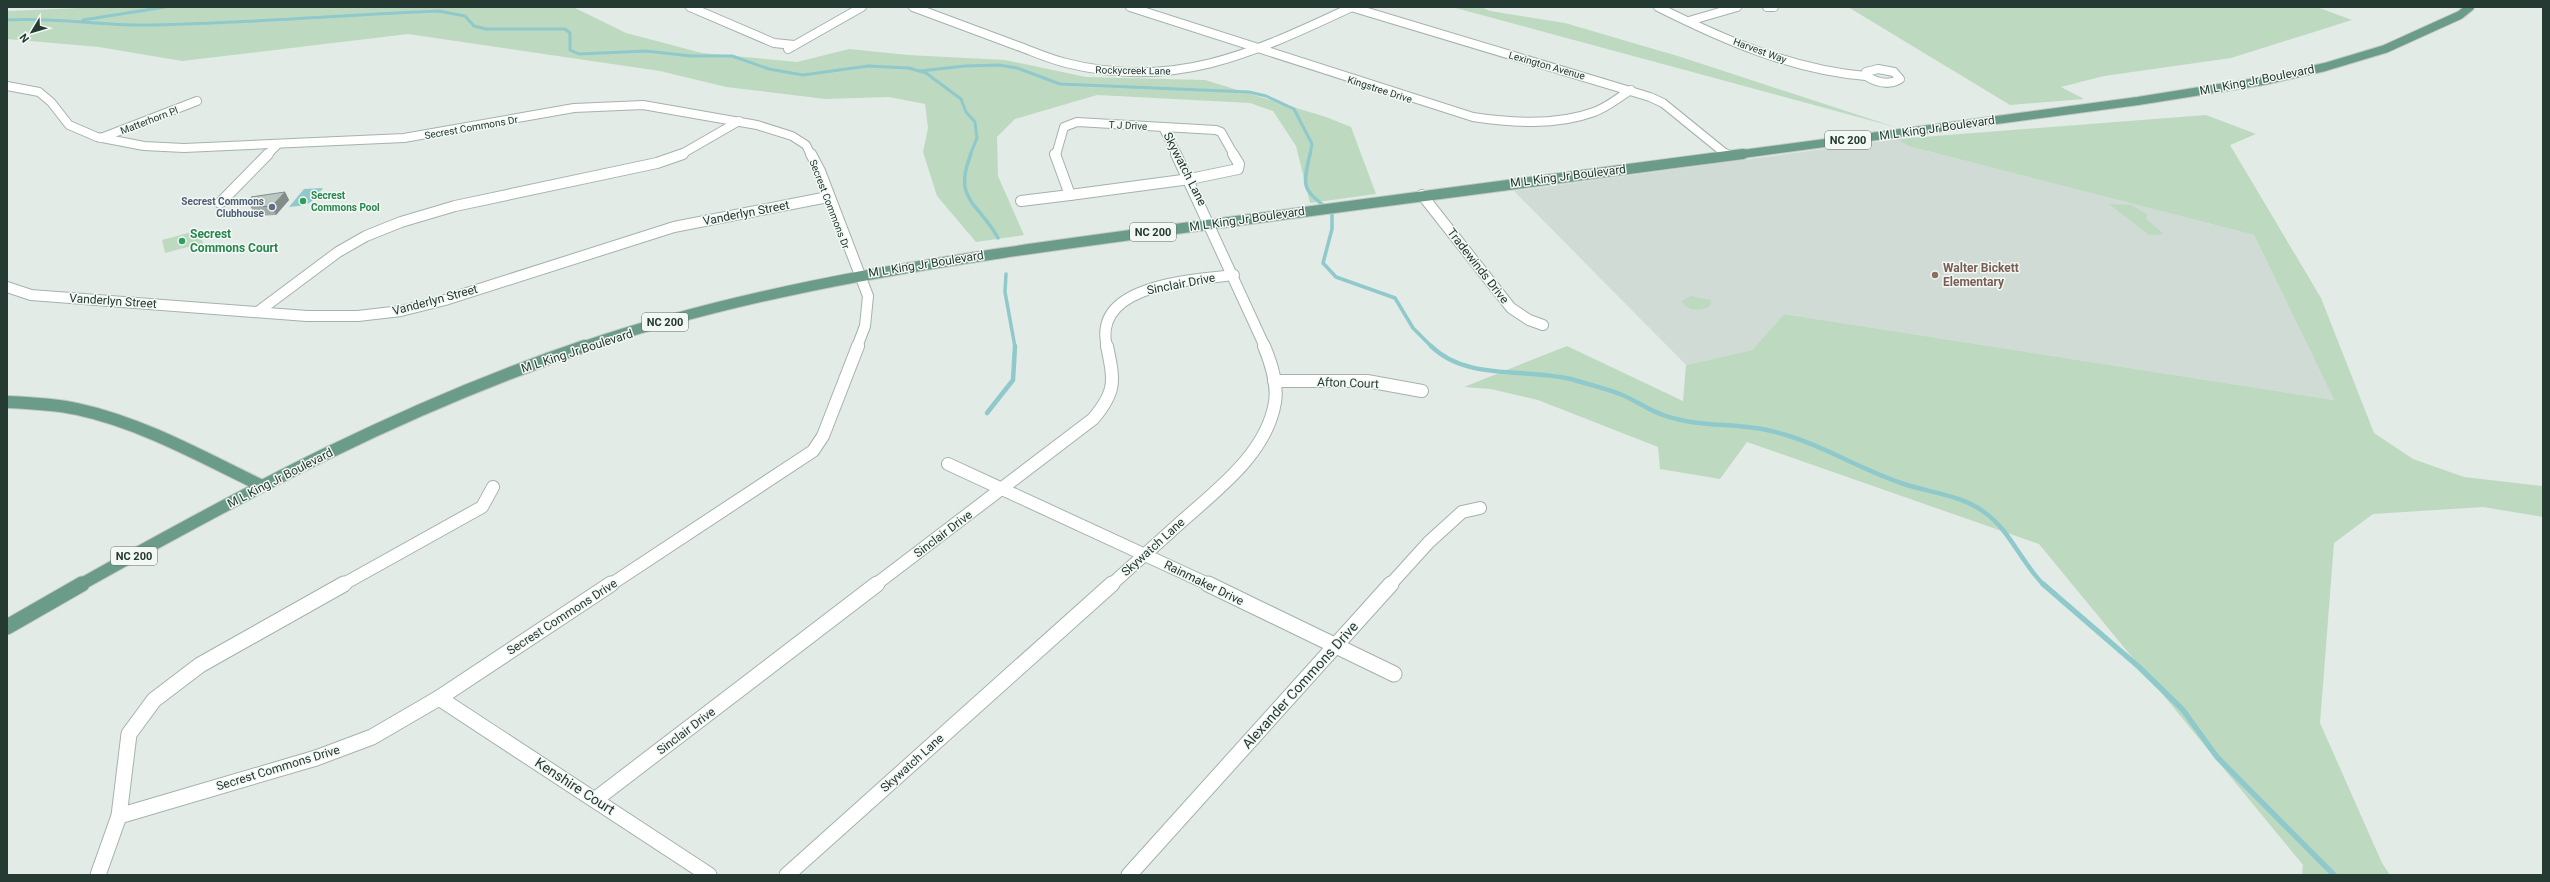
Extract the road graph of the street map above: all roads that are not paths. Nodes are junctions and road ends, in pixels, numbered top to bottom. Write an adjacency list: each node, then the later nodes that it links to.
1 (690, 7): 2 (street)
2 (862, 7)
3 (913, 7): 12 (street, Rockycreek Lane)
4 (1130, 7): 12 (street, Kingstree Drive)
5 (1351, 7): 12 (street, Rockycreek Lane); 15 (street, Lexington Avenue)
6 (1658, 7): 11 (street, Harvest Way)
7 (1737, 7): 11 (street)
8 (1767, 7): 9 (street)
9 (1774, 7)
10 (2470, 7): 21 (main road, M L King Jr Boulevard / NC 200)
11 (1688, 21): 13 (street, Harvest Way)
12 (1258, 49): 15 (street, Kingstree Drive)
13 (1866, 76)
14 (7, 86): 19 (street, Secrest Commons Dr)
15 (1631, 90): 21 (street, Lexington Avenue)
16 (197, 101): 19 (street, Matterhorn Pl)
17 (740, 121): 20 (street, Secrest Commons Dr); 25 (street, Secrest Commons Dr); 32 (street)
18 (1163, 127): 22 (street, Skywatch Lane); 22 (street, T J Drive); 23 (street, T J Drive)
19 (101, 138): 20 (street, Secrest Commons Dr)
20 (277, 145): 27 (street)
21 (1727, 156): 24 (main road, M L King Jr Boulevard / NC 200)
22 (1190, 179): 23 (street, T J Drive); 28 (street, Skywatch Lane)
23 (1070, 195): 26 (street, T J Drive)
24 (1422, 195): 28 (main road, M L King Jr Boulevard / NC 200); 33 (street, Tradewinds Drive)
25 (828, 197): 29 (street, Secrest Commons Dr); 32 (street, Vanderlyn Street)
26 (1022, 201)
27 (220, 203)
28 (1212, 224): 29 (main road, M L King Jr Boulevard / NC 200); 30 (street, Skywatch Lane)
29 (858, 275): 38 (main road, M L King Jr Boulevard / NC 200); 46 (street, Secrest Commons Drive)
30 (1234, 275): 34 (street, Skywatch Lane); 40 (street, Sinclair Drive)
31 (7, 287): 32 (street, Vanderlyn Street)
32 (259, 311)
33 (1543, 325)
34 (1274, 381): 35 (street, Afton Court); 42 (street, Skywatch Lane)
35 (1422, 391)
36 (7, 402): 38 (main road)
37 (948, 464): 40 (street, Rainmaker Drive)
38 (262, 486): 43 (main road, M L King Jr Boulevard / NC 200)
39 (493, 487): 48 (street)
40 (1002, 489): 42 (street, Rainmaker Drive); 47 (street, Sinclair Drive)
41 (1480, 508): 44 (street, Alexander Commons Drive)
42 (1146, 554): 44 (street, Rainmaker Drive); 51 (street, Skywatch Lane)
43 (7, 627)
44 (1334, 646): 45 (street, Rainmaker Drive); 52 (street, Alexander Commons Drive)
45 (1394, 674)
46 (439, 698): 47 (street, Kenshire Court); 48 (street, Secrest Commons Drive)
47 (596, 799): 50 (street, Kenshire Court)
48 (119, 816): 49 (street)
49 (98, 875)
50 (709, 875)
51 (787, 875)
52 (1129, 875)

